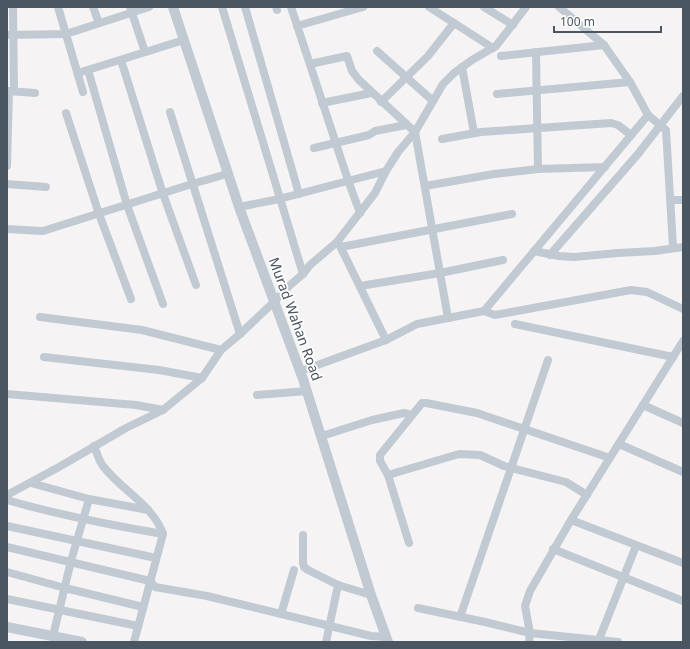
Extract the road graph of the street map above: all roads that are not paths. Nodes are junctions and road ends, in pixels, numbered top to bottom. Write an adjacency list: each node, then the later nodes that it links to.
1 (13, 7): 20 (street)
2 (58, 7): 19 (street)
3 (93, 7): 15 (street)
4 (149, 7): 14 (street)
5 (173, 7): 21 (street, Murad Wahan Road)
6 (222, 7): 69 (street)
7 (245, 7): 68 (street)
8 (291, 7): 18 (street)
9 (363, 7): 18 (street)
10 (429, 7): 16 (street)
11 (484, 7): 17 (street)
12 (526, 7): 17 (street)
13 (559, 7): 22 (street)
14 (131, 10): 15 (street); 25 (street)
15 (99, 23): 19 (street)
16 (454, 23): 23 (street); 33 (street)
17 (513, 25): 23 (street)
18 (297, 26): 29 (street)
19 (66, 34): 20 (street); 32 (street)
20 (10, 35): 36 (street)
21 (184, 40): 25 (street); 61 (street, Murad Wahan Road)
22 (604, 45): 26 (street); 34 (street)
23 (493, 48): 30 (street)
24 (377, 51): 33 (street)
25 (145, 52): 28 (street)
26 (536, 52): 27 (street); 35 (street)
27 (501, 56)
28 (121, 60): 31 (street); 67 (street)
29 (310, 64): 39 (street); 44 (street)
30 (462, 67): 42 (street); 52 (street)
31 (88, 70): 32 (street); 72 (street)
32 (78, 73): 37 (street)
33 (406, 77): 42 (street); 43 (street)
34 (630, 82): 35 (street); 47 (street)
35 (537, 90): 40 (street); 50 (street)
36 (10, 91): 38 (street); 57 (street)
37 (83, 92)
38 (35, 93)
39 (371, 93): 43 (street); 44 (street)
40 (497, 94)
41 (683, 96): 48 (street)
42 (433, 101): 51 (street)
43 (381, 102): 49 (street)
44 (322, 103): 55 (street)
45 (170, 112): 64 (street)
46 (66, 113): 75 (street)
47 (648, 115): 48 (street); 53 (street)
48 (660, 124): 70 (street); 83 (street)
49 (406, 125): 51 (street); 55 (street)
50 (538, 128): 52 (street); 53 (street); 59 (street)
51 (414, 132): 60 (street); 65 (street)
52 (474, 133): 54 (street)
53 (631, 135): 58 (street)
54 (442, 139)
55 (335, 143): 56 (street); 62 (street)
56 (314, 148)
57 (7, 166)
58 (605, 167): 59 (street); 82 (street)
59 (538, 170): 65 (street)
60 (386, 172): 62 (street); 74 (street)
61 (227, 174): 64 (street); 73 (street, Murad Wahan Road)
62 (348, 180): 68 (street); 74 (street)
63 (7, 184): 66 (street)
64 (192, 184): 67 (street); 97 (street)
65 (425, 186): 78 (street)
66 (46, 188)
67 (164, 194): 72 (street); 87 (street)
68 (299, 194): 69 (street)
69 (279, 199): 73 (street); 86 (street)
70 (671, 200): 71 (street); 80 (street)
71 (683, 200)
72 (127, 205): 75 (street); 91 (street)
73 (239, 207): 90 (street, Murad Wahan Road)
74 (360, 212): 79 (street)
75 (100, 214): 77 (street); 89 (street)
76 (512, 214): 78 (street)
77 (7, 229)
78 (432, 229): 79 (street); 85 (street)
79 (339, 245): 86 (street); 88 (street)
80 (673, 247): 81 (street); 83 (street)
81 (683, 247)
82 (534, 251): 83 (street); 93 (street)
83 (550, 255)
84 (503, 260): 85 (street)
85 (440, 273): 88 (street); 95 (street)
86 (303, 274): 90 (street)
87 (196, 285)
88 (360, 286): 98 (street)
89 (131, 300)
90 (275, 301): 97 (street); 104 (street, Murad Wahan Road)
91 (163, 304)
92 (683, 309): 93 (street)
93 (484, 311): 95 (street)
94 (40, 317): 100 (street)
95 (448, 318): 98 (street)
96 (515, 324): 102 (street)
97 (240, 334): 100 (street)
98 (386, 340): 104 (street)
99 (683, 341): 102 (street)
100 (221, 350): 105 (street)
101 (44, 357): 105 (street)
102 (673, 357): 109 (street)
103 (548, 360): 113 (street)
104 (301, 371): 106 (street, Murad Wahan Road)
105 (202, 378): 110 (street)
106 (307, 391): 108 (street); 114 (street, Murad Wahan Road)
107 (7, 394): 110 (street)
108 (257, 395)
109 (643, 405): 112 (street); 115 (street)
110 (163, 410): 116 (street)
111 (412, 415): 113 (street); 114 (street); 120 (street)
112 (683, 423)
113 (524, 430): 117 (street); 118 (street)
114 (322, 436): 146 (street, Murad Wahan Road)
115 (619, 444): 117 (street); 119 (street)
116 (94, 446): 121 (street); 126 (street)
117 (610, 458): 123 (street)
118 (511, 467): 120 (street); 123 (street); 153 (street)
119 (683, 472)
120 (388, 475): 133 (street)
121 (31, 483): 122 (street); 124 (street)
122 (7, 495)
123 (587, 495): 128 (street)
124 (89, 499): 126 (street); 127 (street)
125 (7, 500): 127 (street)
126 (148, 510): 130 (street)
127 (83, 520): 130 (street); 132 (street)
128 (571, 520): 134 (street); 136 (street)
129 (7, 526): 132 (street)
130 (163, 534): 137 (street)
131 (303, 535): 144 (street)
132 (77, 541): 137 (street); 138 (street)
133 (409, 542)
134 (636, 546): 139 (street); 142 (street)
135 (7, 547): 138 (street)
136 (553, 550): 142 (street); 158 (street)
137 (156, 558): 143 (street)
138 (71, 561): 143 (street); 145 (street)
139 (683, 563)
140 (294, 570): 152 (street)
141 (7, 572): 145 (street)
142 (623, 578): 148 (street); 160 (street)
143 (150, 581): 149 (street); 152 (street)
144 (338, 585): 146 (street); 155 (street)
145 (65, 588): 149 (street); 151 (street)
146 (371, 595): 159 (street, Murad Wahan Road)
147 (7, 599): 151 (street)
148 (683, 601)
149 (143, 607): 154 (street)
150 (418, 608): 153 (street)
151 (60, 610): 154 (street); 157 (street)
152 (281, 614): 155 (street)
153 (460, 617): 158 (street)
154 (138, 626): 162 (street)
155 (329, 626): 159 (street); 163 (street)
156 (7, 627): 157 (street)
157 (53, 636): 161 (street)
158 (529, 638): 160 (street)
159 (387, 640)
160 (598, 641): 164 (street)
161 (82, 642)
162 (134, 642)
163 (326, 642)
164 (618, 642)

